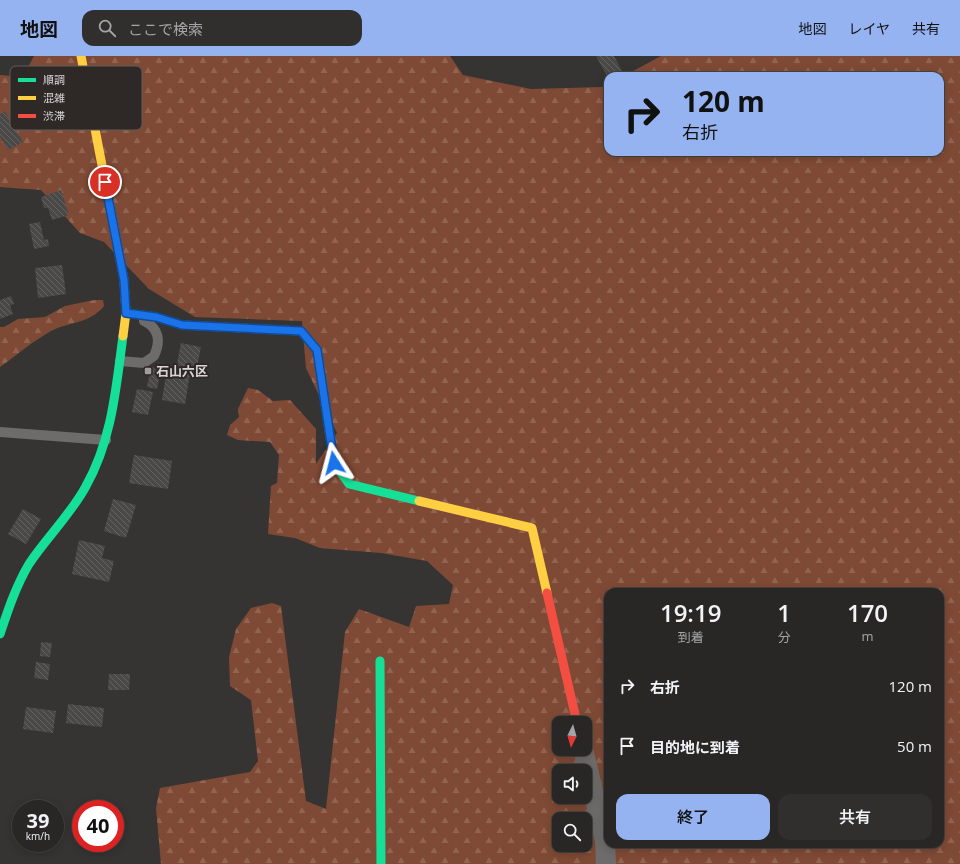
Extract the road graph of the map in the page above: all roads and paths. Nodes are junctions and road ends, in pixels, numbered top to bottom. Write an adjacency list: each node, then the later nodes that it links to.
1 (81, 56): 2 (street)
2 (83, 66)
3 (95, 130): 4 (street)
4 (126, 313): 5 (street); 5 (lane); 10 (street)
5 (120, 361): 7 (street)
6 (0, 432): 7 (lane)
7 (106, 440): 8 (street)
8 (0, 634)
9 (380, 662): 14 (street)
10 (575, 716)
11 (585, 756): 12 (street)
12 (604, 837)
13 (605, 848): 15 (street)
14 (381, 864)
15 (606, 864)

